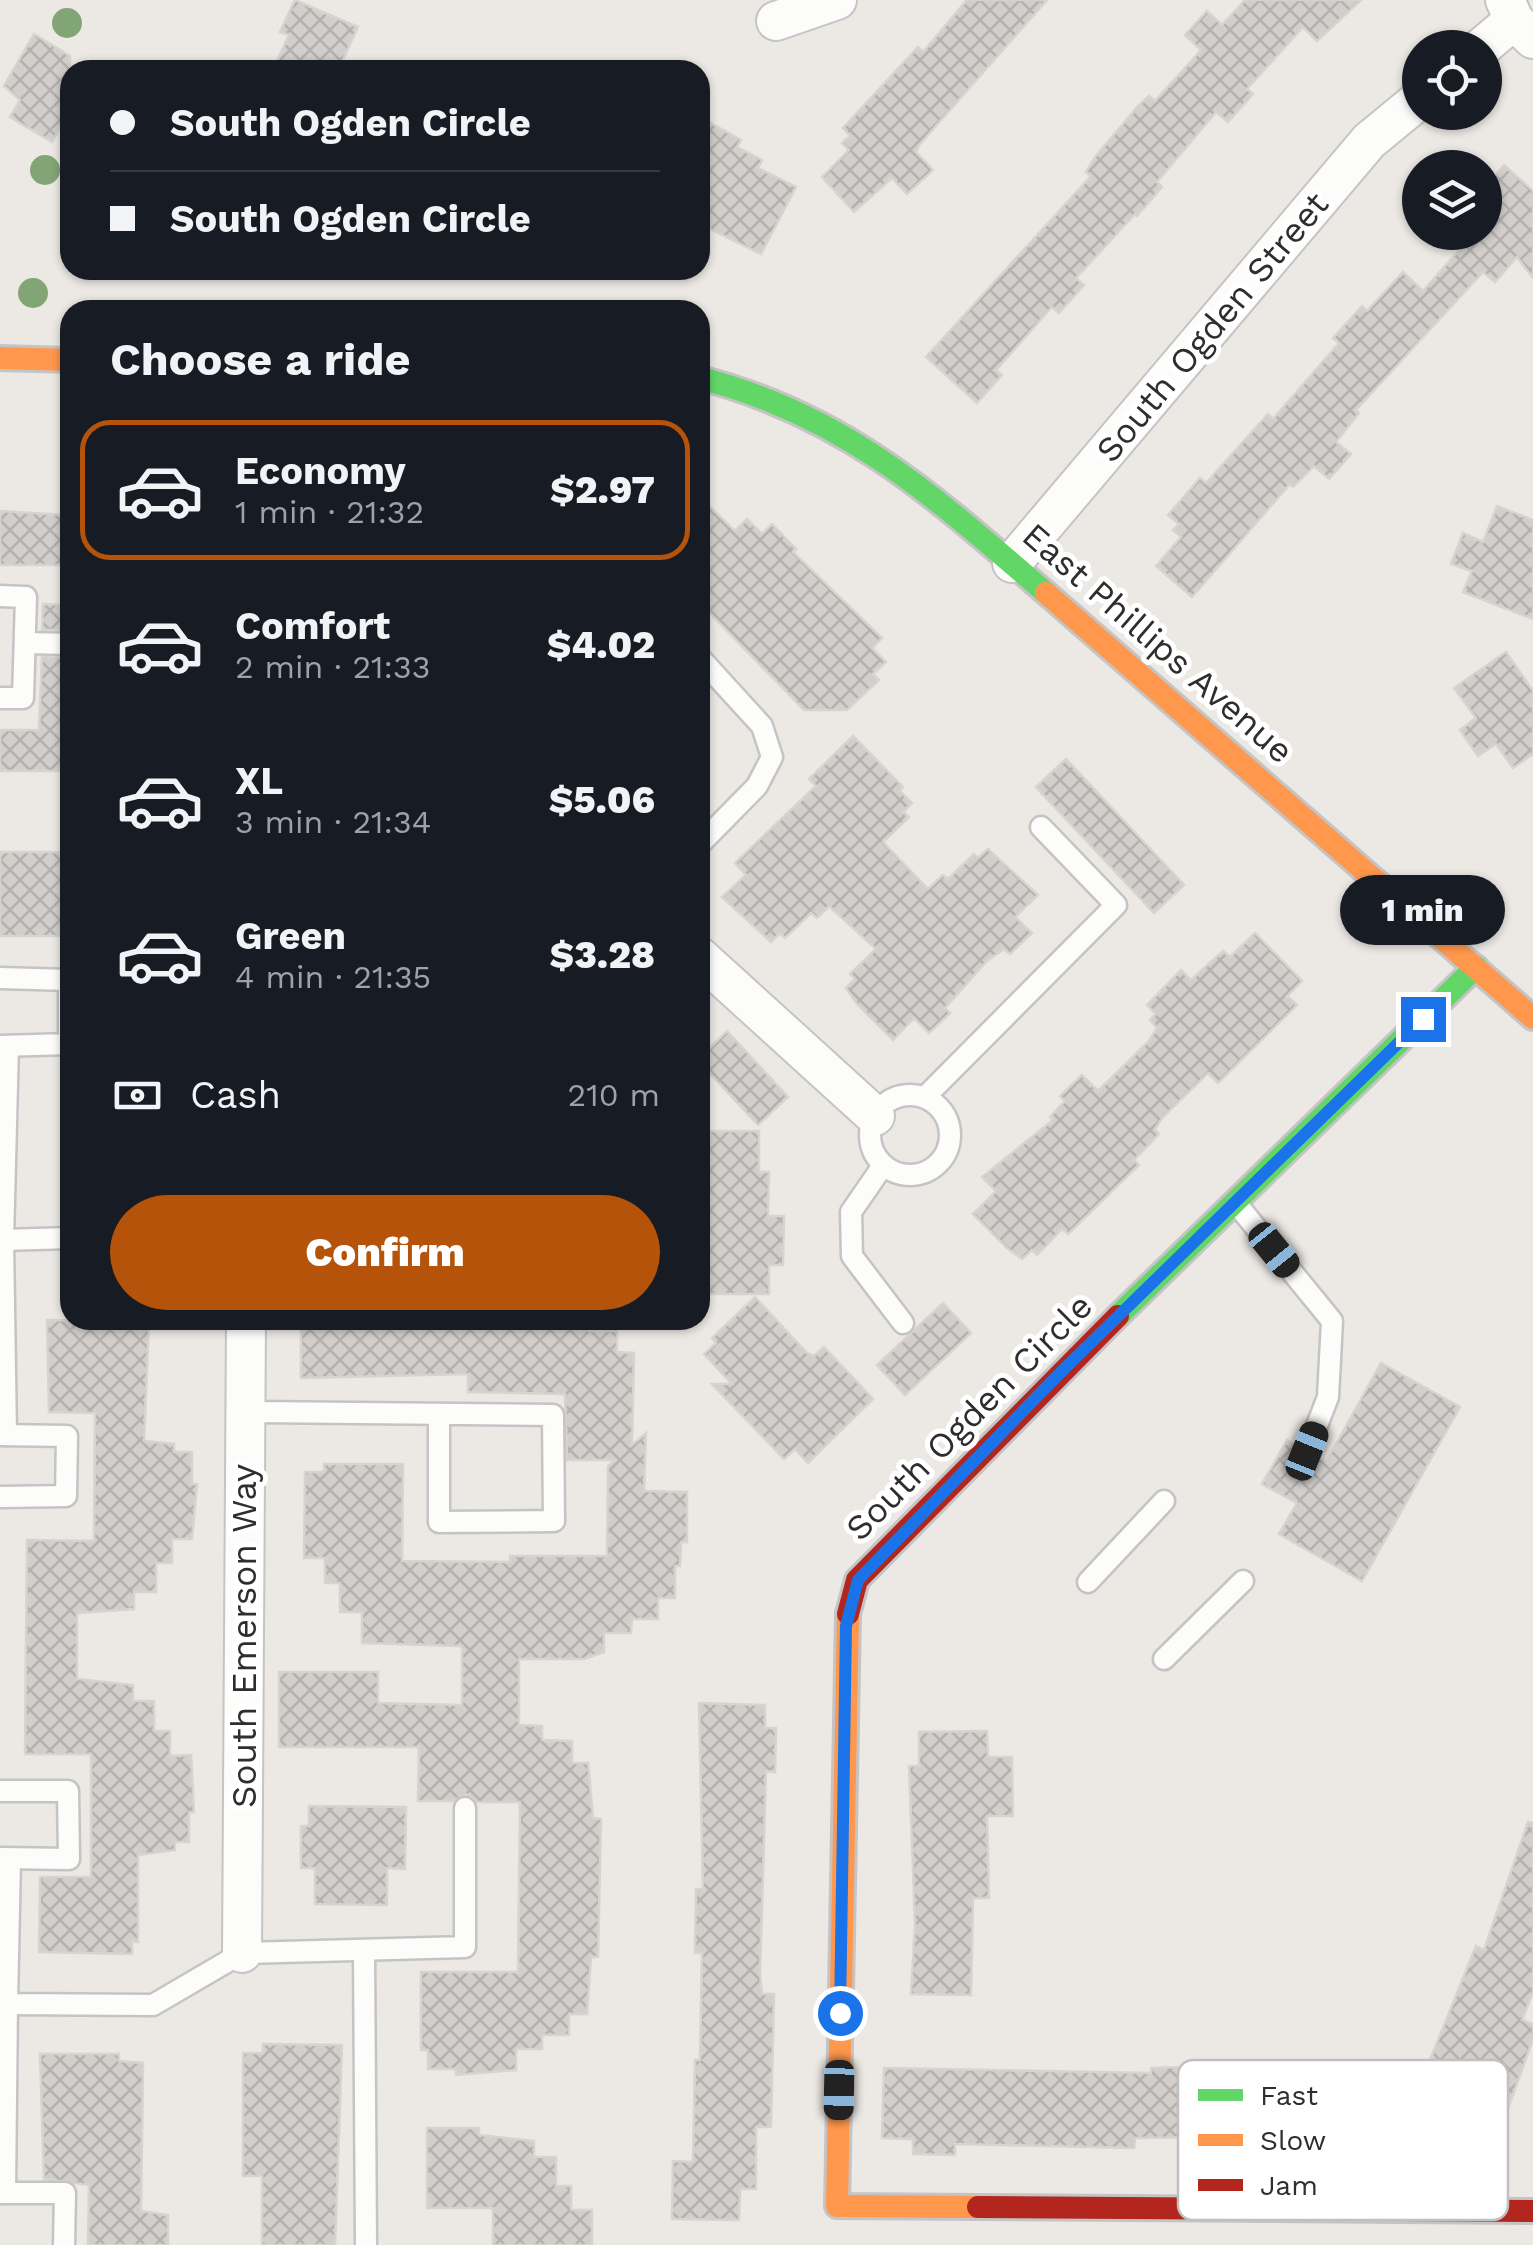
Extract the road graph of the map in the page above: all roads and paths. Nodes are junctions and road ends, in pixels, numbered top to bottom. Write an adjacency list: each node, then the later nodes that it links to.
1 (836, 0): 2 (street)
2 (776, 21)
3 (1402, 114): 7 (street, South Ogden Street)
4 (0, 358): 5 (street)
5 (60, 360)
6 (710, 380): 7 (street, East Phillips Avenue)
7 (1012, 563): 16 (street, East Phillips Avenue)
8 (0, 596): 9 (lane)
9 (26, 643): 10 (lane); 12 (lane)
10 (60, 644)
11 (710, 669): 14 (lane)
12 (0, 698)
13 (1041, 828): 22 (lane)
14 (710, 834)
15 (710, 966): 23 (street)
16 (1476, 967): 19 (street, East Phillips Avenue); 25 (street, South Ogden Circle)
17 (0, 978): 18 (lane)
18 (60, 980)
19 (1533, 1018)
20 (60, 1044): 21 (lane)
21 (4, 1046): 27 (lane)
22 (926, 1096): 23 (lane); 24 (lane)
23 (875, 1116): 24 (lane)
24 (882, 1167): 28 (lane)
25 (1235, 1202): 33 (lane); 46 (street, South Ogden Circle)
26 (60, 1238): 27 (lane)
27 (3, 1240): 32 (lane)
28 (903, 1324)
29 (246, 1330): 30 (street, South Emerson Way)
30 (245, 1412): 31 (lane); 43 (street, South Emerson Way)
31 (439, 1414): 31 (lane)
32 (3, 1435): 34 (lane)
33 (1307, 1451)
34 (0, 1497)
35 (1164, 1501): 36 (lane)
36 (1088, 1582)
37 (1243, 1582): 38 (lane)
38 (1164, 1660)
39 (0, 1791): 41 (lane)
40 (465, 1808): 42 (lane)
41 (5, 1858): 44 (lane)
42 (364, 1950): 43 (lane); 50 (lane)
43 (242, 1953): 44 (lane)
44 (7, 2004): 45 (lane)
45 (2, 2193): 49 (lane)
46 (1178, 2208)
47 (1508, 2210): 48 (street, South Ogden Circle)
48 (1533, 2210)
49 (64, 2245)
50 (366, 2245)

